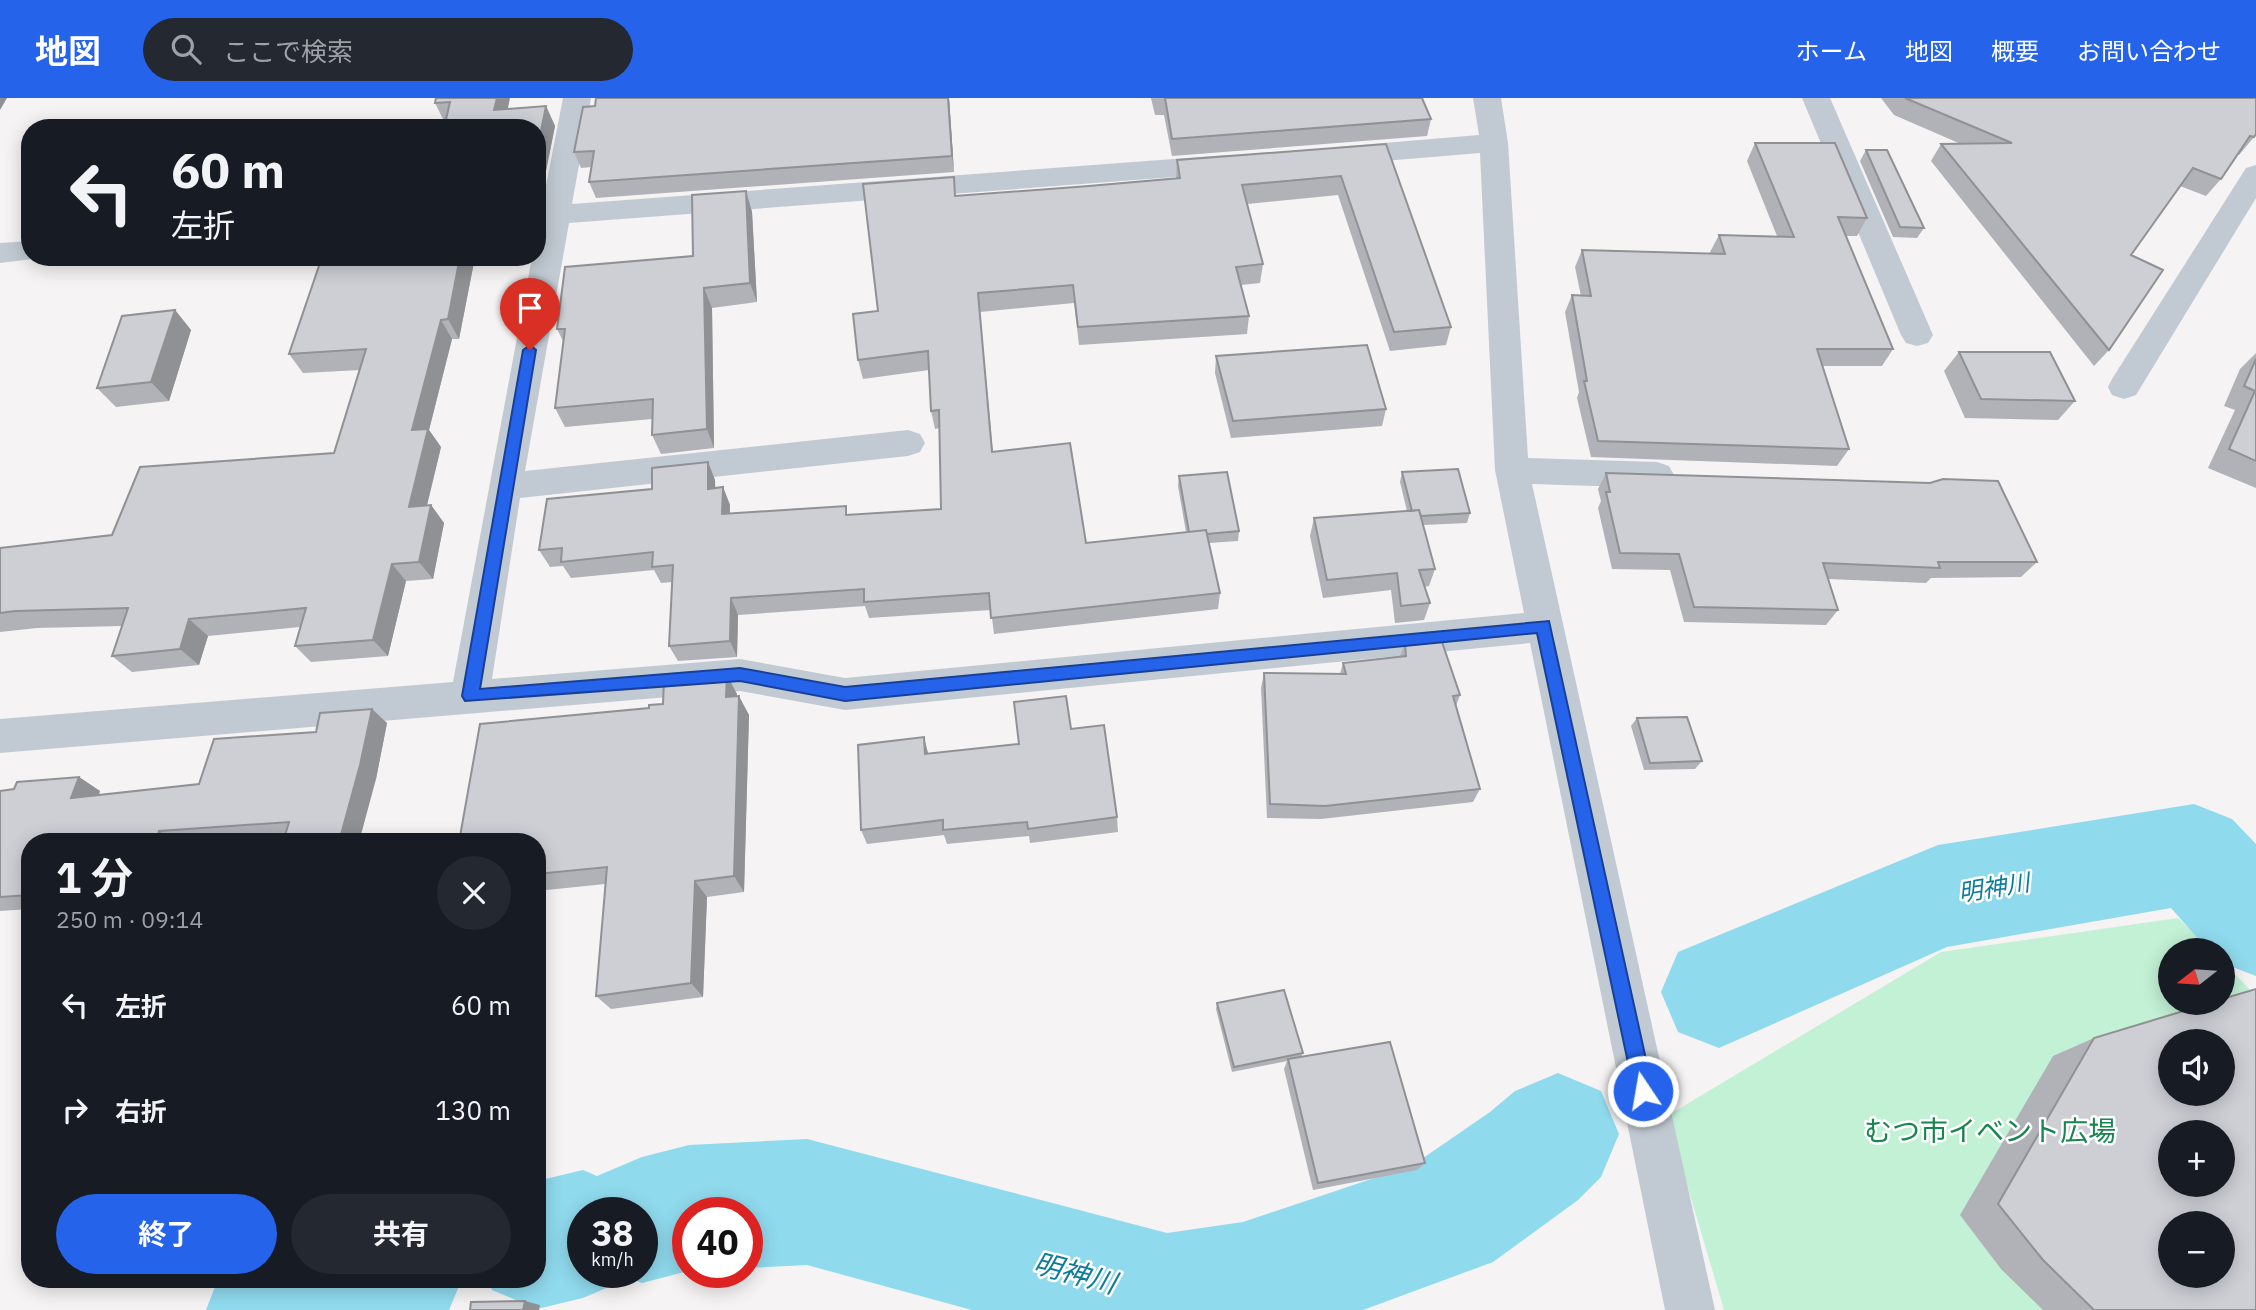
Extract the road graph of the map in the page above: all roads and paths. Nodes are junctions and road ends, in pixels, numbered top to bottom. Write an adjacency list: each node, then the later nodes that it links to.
1 (1488, 98): 4 (street)
2 (1816, 98): 12 (street)
3 (586, 100): 8 (street)
4 (1494, 143): 5 (street); 15 (street)
5 (1303, 159)
6 (1247, 163): 8 (street)
7 (2256, 174): 13 (street)
8 (546, 215)
9 (21, 252): 10 (street)
10 (0, 253)
11 (538, 266): 17 (street)
12 (1917, 335)
13 (2124, 387)
14 (908, 443): 17 (street)
15 (1512, 470): 16 (street); 18 (street)
16 (1694, 477)
17 (505, 486): 19 (street)
18 (1543, 626): 19 (street); 21 (street)
19 (470, 696): 20 (street)
20 (0, 736)
21 (1690, 1310)

